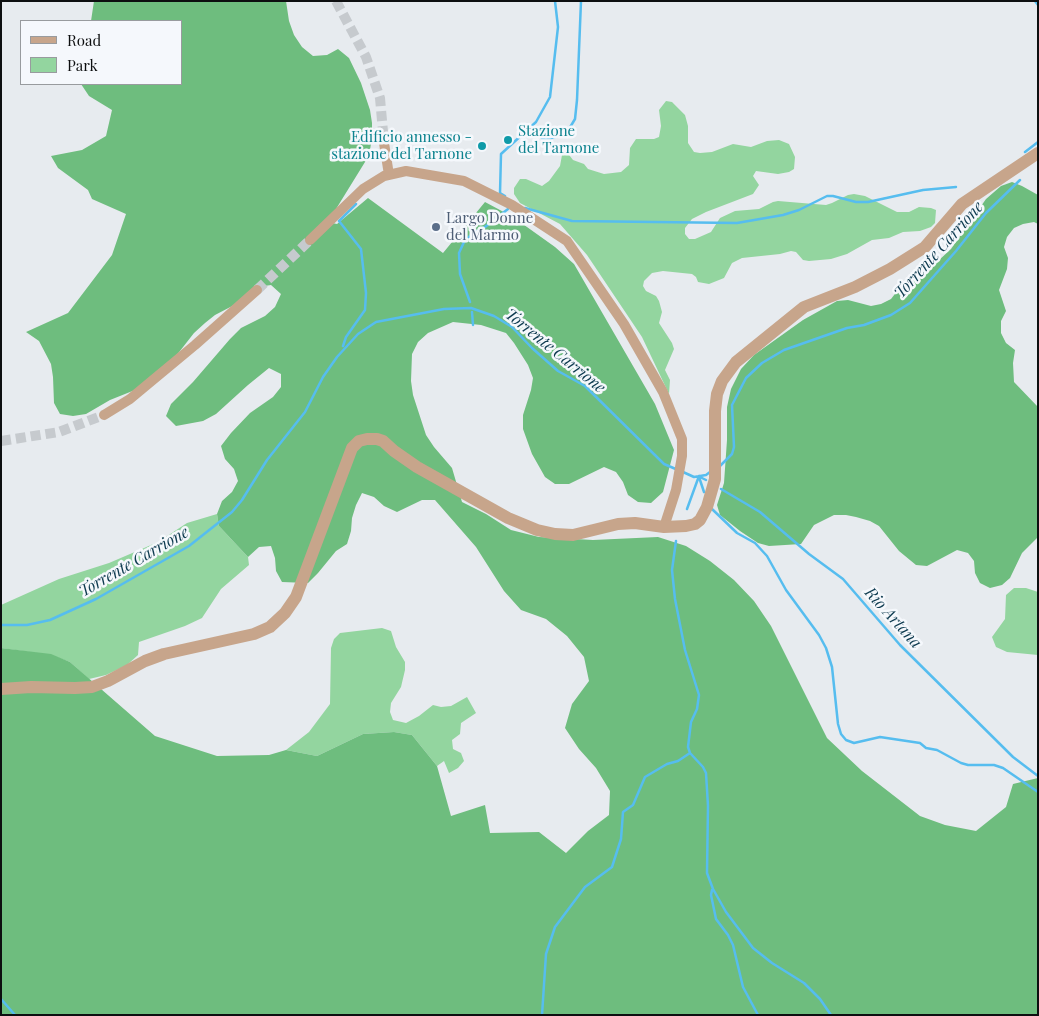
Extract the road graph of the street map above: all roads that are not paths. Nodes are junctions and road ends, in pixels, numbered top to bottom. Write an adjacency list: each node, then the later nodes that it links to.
1 (384, 143): 3 (street)
2 (1038, 153): 7 (street)
3 (389, 175): 4 (street); 7 (street)
4 (310, 240)
5 (257, 290): 6 (street)
6 (104, 415)
7 (664, 526): 8 (street)
8 (1, 690)

